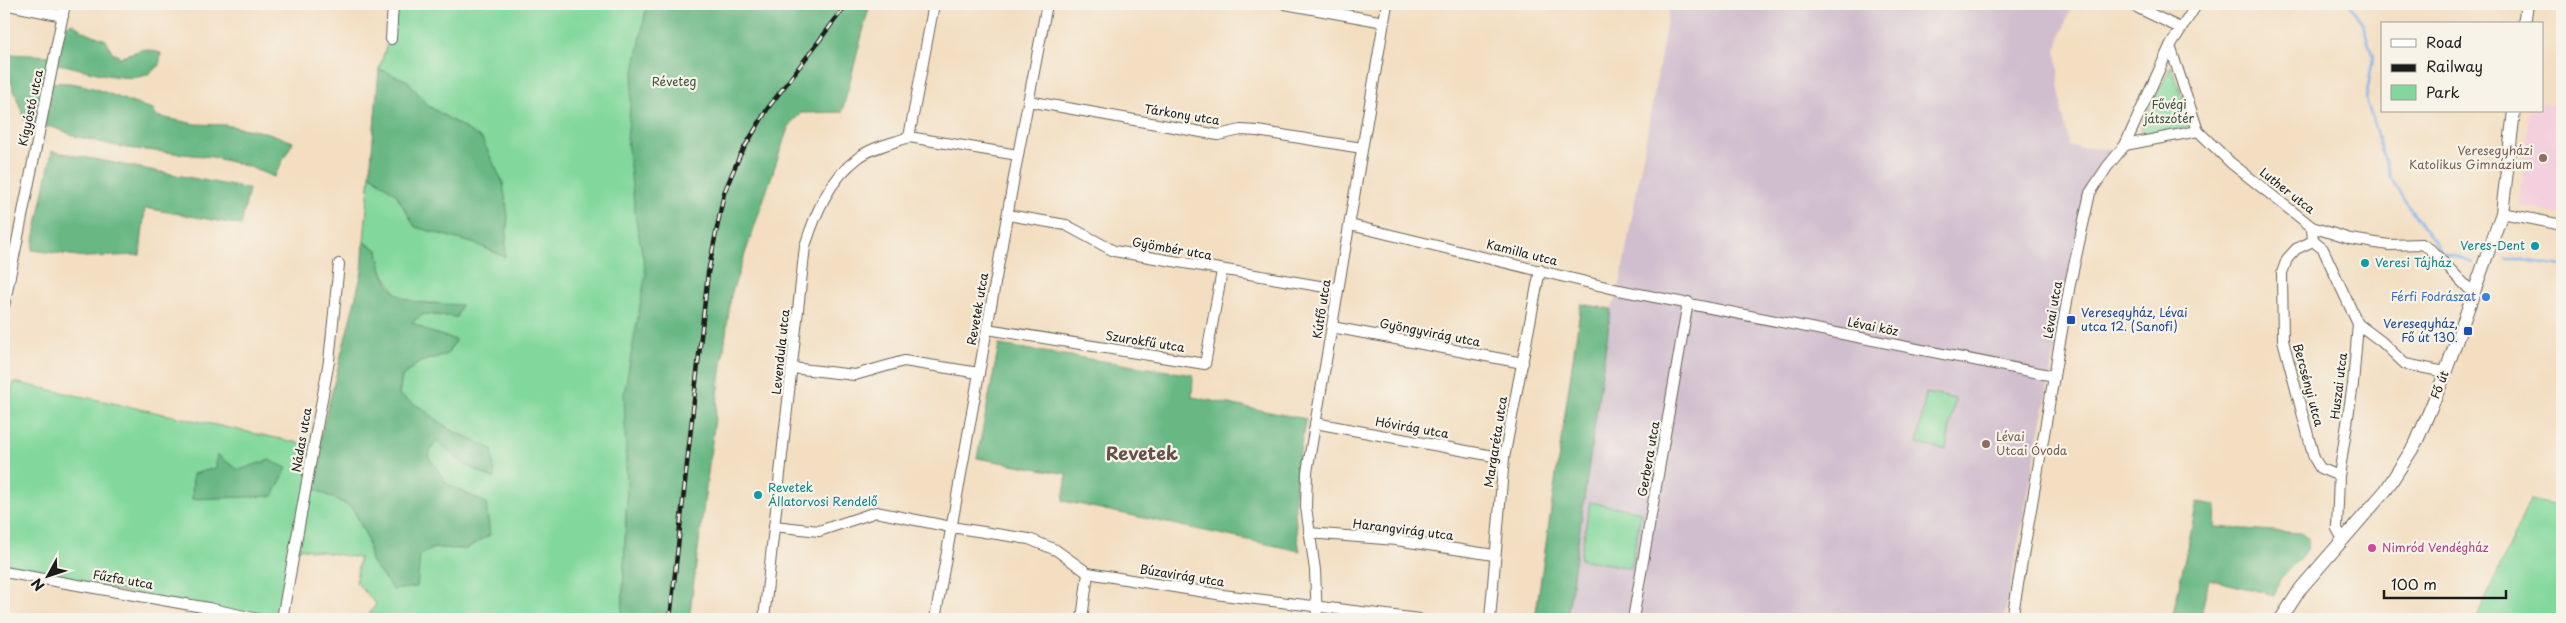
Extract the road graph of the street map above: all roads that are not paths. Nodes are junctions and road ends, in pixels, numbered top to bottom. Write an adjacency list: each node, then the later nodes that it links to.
1 (4, 4): 11 (street)
2 (65, 4): 11 (street, Kígyóstó utca)
3 (393, 4): 15 (street)
4 (934, 4): 20 (street)
5 (1048, 4): 17 (street, Revetek utca)
6 (1285, 4): 12 (street)
7 (1387, 4): 12 (street, Kútfő utca)
8 (2130, 4): 14 (street)
9 (2197, 4): 14 (street, Lévai utca)
10 (2527, 4): 13 (main road)
11 (63, 16): 38 (street, Kígyóstó utca)
12 (1384, 22): 22 (street, Kútfő utca)
13 (2524, 22)
14 (2180, 28): 16 (street, Lévai utca)
15 (390, 39)
16 (2170, 46): 19 (street, Luther utca); 21 (street, Lévai utca)
17 (1028, 101): 22 (street, Tárkony utca); 23 (street, Revetek utca)
18 (2514, 112): 24 (main road, Fő út)
19 (2198, 131): 21 (street); 28 (street, Luther utca)
20 (909, 137): 23 (street); 43 (street, Levendula utca)
21 (2125, 145): 46 (street, Lévai utca)
22 (1362, 148): 26 (street, Kútfő utca)
23 (1018, 155): 25 (street, Revetek utca)
24 (2502, 213): 27 (street); 36 (main road, Fő út)
25 (1008, 214): 34 (street, Gyömbér utca); 41 (street, Revetek utca)
26 (1350, 225): 33 (street, Kamilla utca); 35 (street, Kútfő utca)
27 (2562, 225)
28 (2312, 227): 29 (street, Luther utca); 30 (street)
29 (2335, 236): 31 (street); 36 (street, Luther utca)
30 (2313, 240): 31 (street, Huszai utca); 49 (street, Bercsényi utca)
31 (2323, 249): 39 (street, Huszai utca)
32 (339, 264): 61 (street, Nádas utca)
33 (1540, 270): 37 (street, Kamilla utca); 42 (street, Margaréta utca)
34 (1222, 271): 35 (street, Gyömbér utca); 41 (street, Szurokfű utca)
35 (1337, 288): 40 (street, Kútfő utca)
36 (2474, 294): 44 (main road, Fő út)
37 (1688, 302): 46 (street, Lévai köz); 68 (street, Gerbera utca)
38 (4, 306)
39 (2358, 324): 44 (street, Huszai utca); 49 (street, Huszai utca)
40 (1332, 327): 42 (street, Gyöngyvirág utca); 47 (street, Kútfő utca)
41 (987, 329): 45 (street, Revetek utca)
42 (1523, 363): 48 (street, Margaréta utca)
43 (792, 368): 45 (street); 50 (street, Levendula utca)
44 (2445, 372): 53 (main road, Fő út)
45 (978, 373): 51 (street, Revetek utca)
46 (2054, 376): 69 (street, Lévai utca)
47 (1314, 423): 48 (street, Hóvirág utca); 52 (street, Kútfő utca)
48 (1504, 458): 54 (street, Margaréta utca)
49 (2339, 476): 53 (street, Huszai utca)
50 (774, 526): 51 (street, Búzavirág utca); 62 (street, Levendula utca)
51 (952, 527): 56 (street, Búzavirág utca); 63 (street, Revetek utca)
52 (1309, 533): 54 (street, Harangvirág utca); 57 (street, Kútfő utca)
53 (2343, 538): 70 (main road, Fő út)
54 (1494, 555): 67 (street, Margaréta utca)
55 (4, 572): 58 (street, Fűzfa utca)
56 (1088, 573): 57 (street, Búzavirág utca); 64 (street)
57 (1318, 607): 65 (street, Kútfő utca); 66 (street, Búzavirág utca)
58 (208, 608): 59 (street); 60 (street, Fűzfa utca)
59 (206, 619)
60 (258, 619)
61 (282, 619)
62 (764, 619)
63 (935, 619)
64 (1082, 619)
65 (1317, 619)
66 (1419, 619)
67 (1490, 619)
68 (1633, 619)
69 (2012, 619)
70 (2281, 619)

